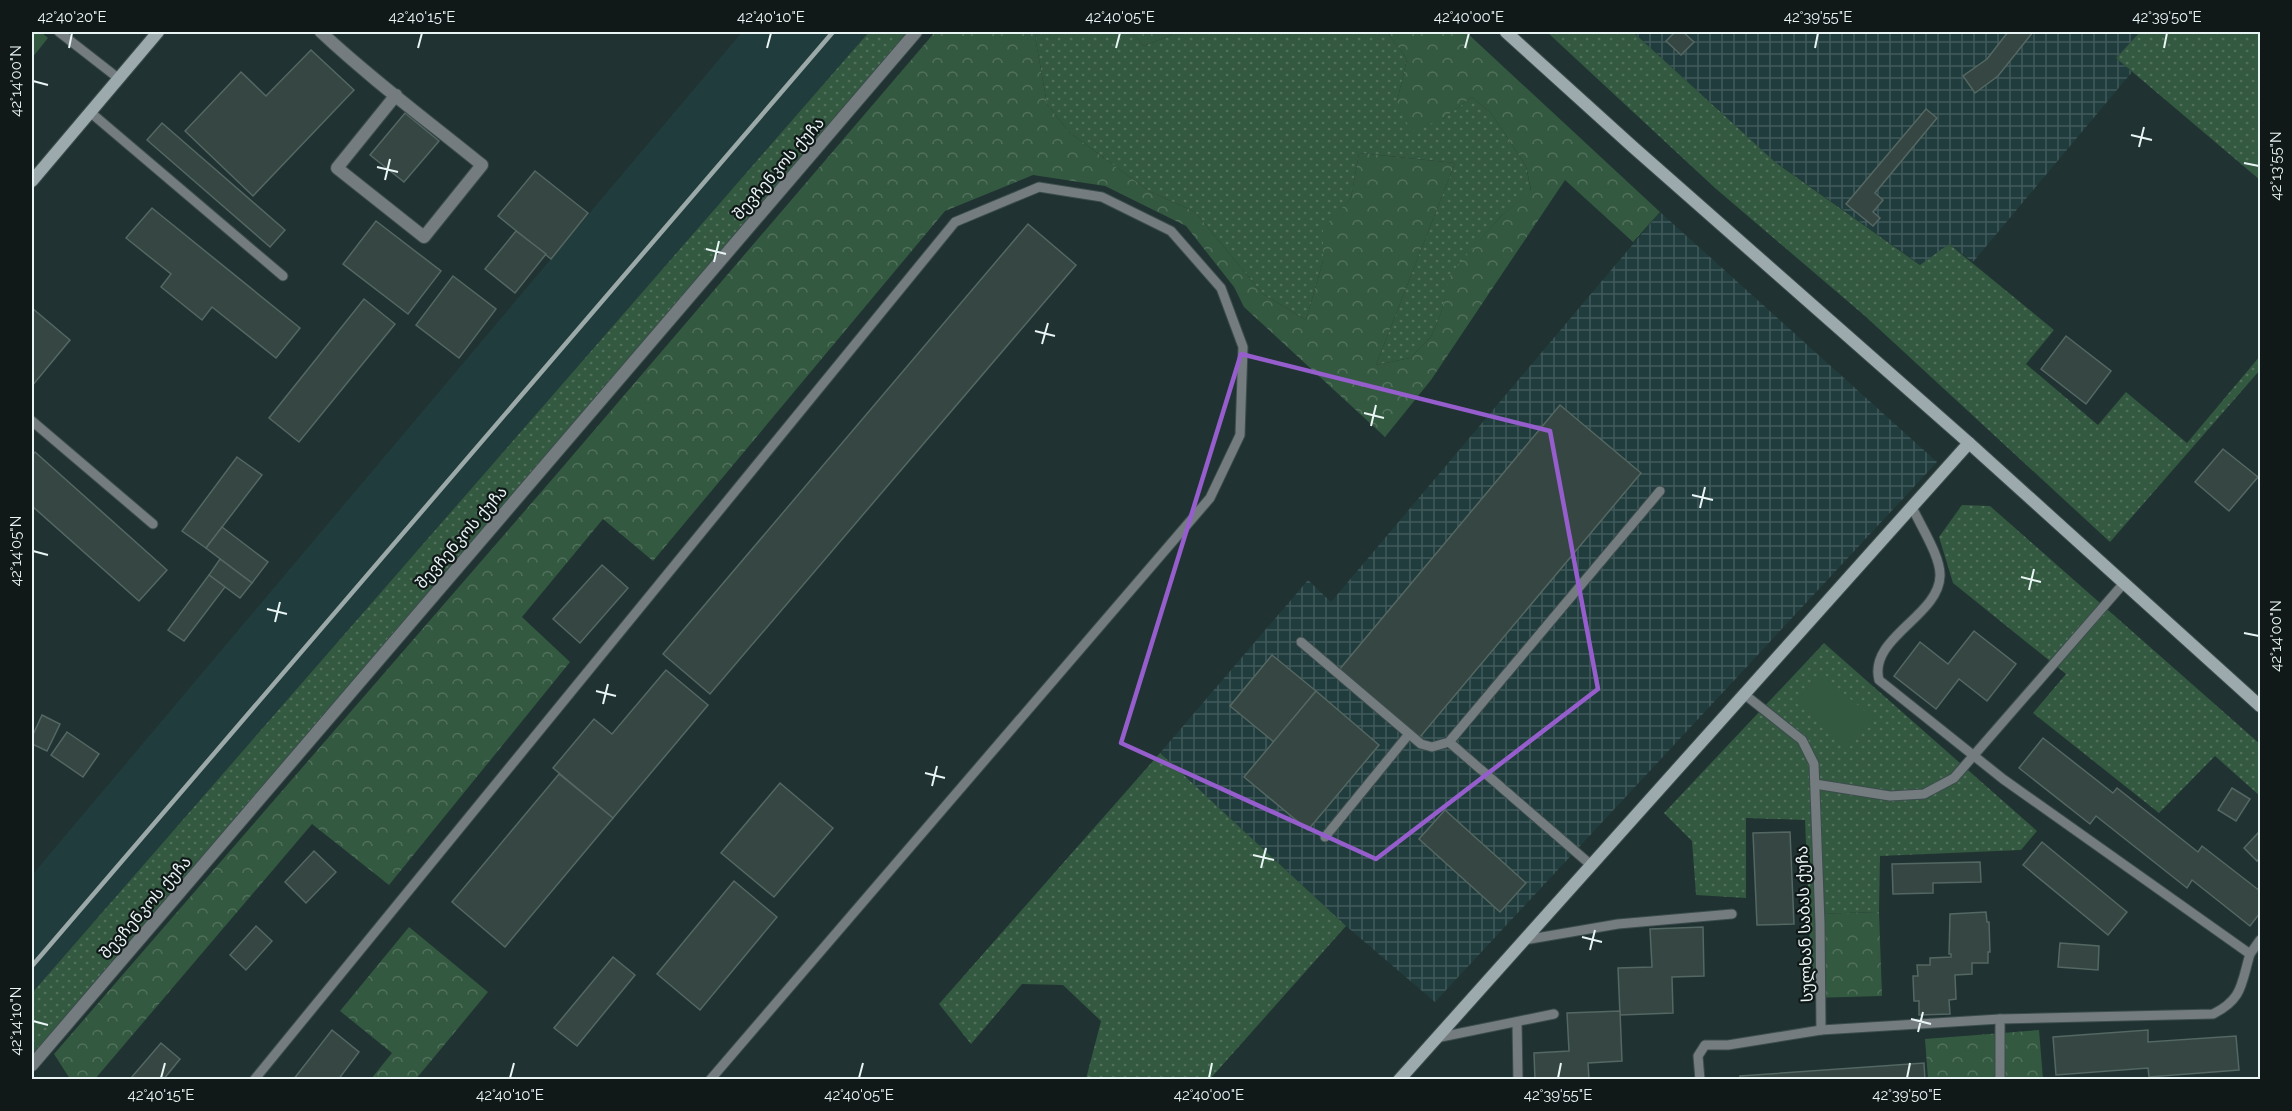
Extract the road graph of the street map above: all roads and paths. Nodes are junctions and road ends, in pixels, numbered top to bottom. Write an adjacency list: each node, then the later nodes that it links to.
1 (59, 32): 6 (lane)
2 (158, 32): 6 (main road)
3 (321, 32): 7 (street)
4 (916, 32): 35 (street, შევჩენკოს ქუჩა)
5 (1506, 32): 12 (main road)
6 (118, 78): 8 (main road)
7 (396, 95): 7 (street)
8 (90, 112): 9 (main road); 10 (lane)
9 (32, 181)
10 (283, 276)
11 (32, 421): 15 (lane)
12 (1969, 443): 14 (main road); 16 (main road)
13 (1660, 491): 21 (lane)
14 (1912, 507): 18 (main road); 22 (lane)
15 (153, 524)
16 (2124, 583): 19 (main road); 22 (lane)
17 (1301, 642): 20 (lane)
18 (1744, 694): 23 (lane, სულხან საბას ქუჩა); 25 (main road)
19 (2260, 706)
20 (1410, 735): 21 (lane); 24 (lane)
21 (1449, 742): 25 (lane)
22 (1973, 755): 23 (lane); 29 (lane)
23 (1815, 784): 33 (lane, სულხან საბას ქუჩა)
24 (1325, 837)
25 (1591, 865): 27 (main road)
26 (1732, 914): 27 (lane)
27 (1524, 940): 34 (main road)
28 (2260, 940): 29 (lane)
29 (2250, 954): 31 (lane)
30 (1554, 1014): 32 (lane)
31 (2000, 1019): 33 (lane); 41 (lane)
32 (1517, 1022): 34 (lane); 39 (lane)
33 (1821, 1030): 40 (lane)
34 (1436, 1038): 38 (main road)
35 (32, 1065)
36 (254, 1080): 37 (lane)
37 (710, 1080)
38 (1399, 1080)
39 (1518, 1080)
40 (1700, 1080)
41 (2000, 1080)

